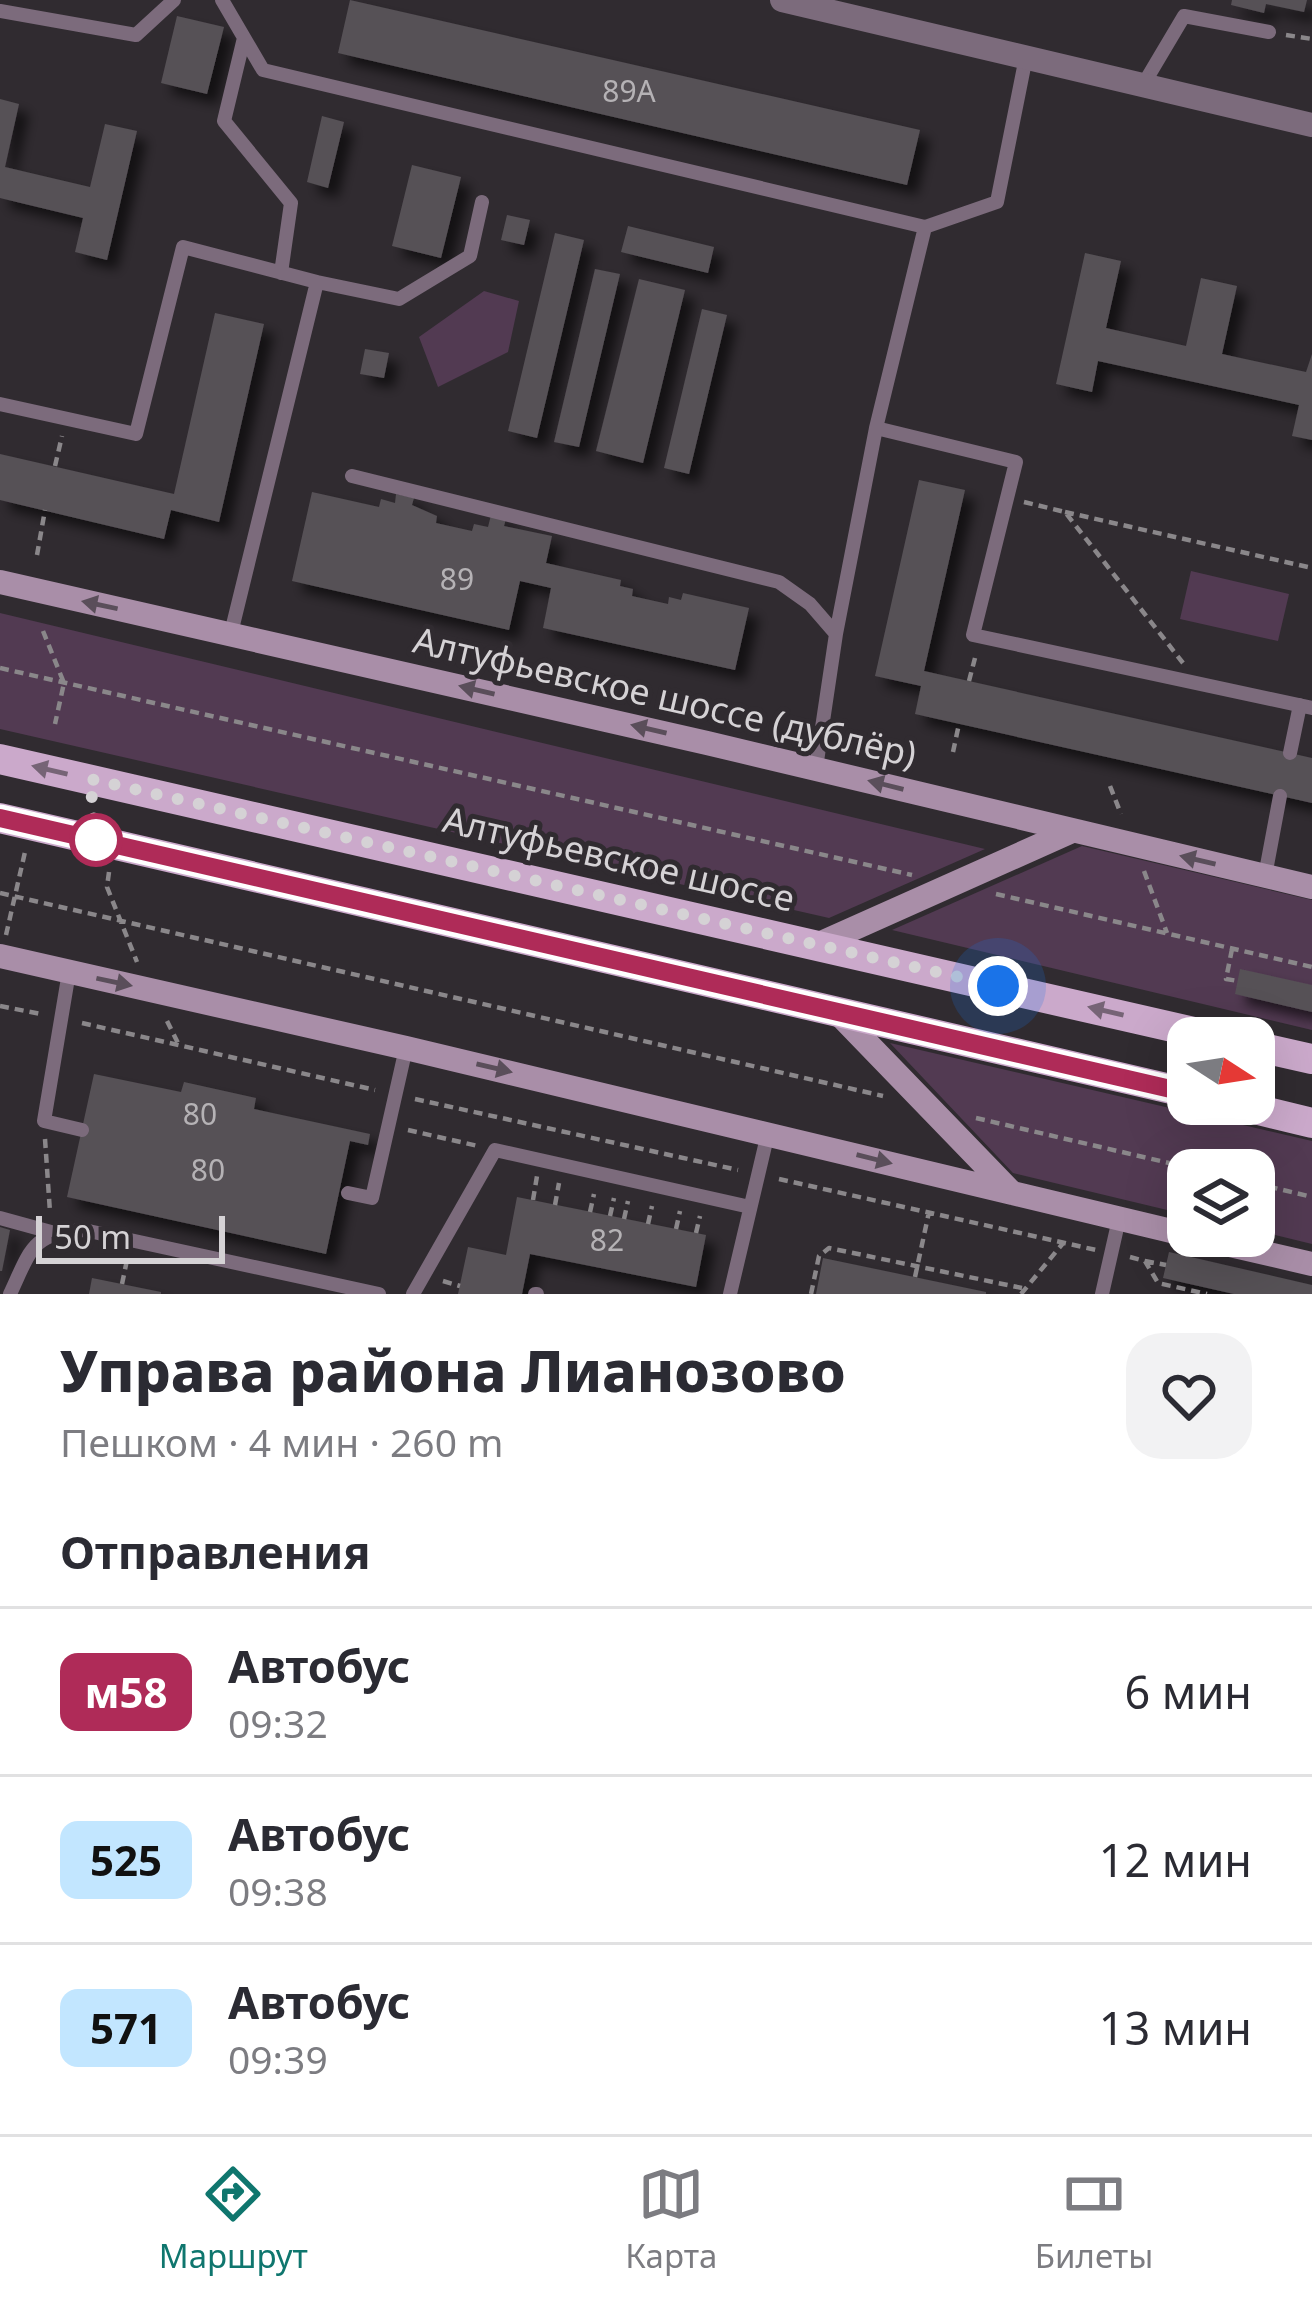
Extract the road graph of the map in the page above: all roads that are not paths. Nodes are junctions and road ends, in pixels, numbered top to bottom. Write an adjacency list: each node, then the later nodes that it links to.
1 (174, 0): 4 (lane)
2 (222, 0): 6 (lane)
3 (782, 0): 7 (street)
4 (0, 11)
5 (1269, 32): 8 (lane)
6 (244, 38): 11 (lane); 12 (lane)
7 (1026, 57): 8 (street); 11 (lane)
8 (1143, 85): 9 (street)
9 (1312, 125)
10 (482, 202): 13 (lane)
11 (925, 227): 15 (lane)
12 (281, 272): 13 (lane); 14 (lane)
13 (317, 282): 18 (lane)
14 (0, 404)
15 (876, 428): 19 (lane); 20 (lane)
16 (352, 476): 19 (lane)
17 (0, 582): 18 (main road, Алтуфьевское шоссе (дублёр), one-way to 17)
18 (231, 633): 23 (main road, Алтуфьевское шоссе (дублёр), one-way to 18)
19 (836, 634): 23 (lane)
20 (1306, 707): 21 (lane)
21 (1290, 753)
22 (0, 759): 29 (main road, Алтуфьевское шоссе, one-way to 22)
23 (816, 768): 26 (main road, Алтуфьевское шоссе (дублёр), one-way to 23)
24 (1280, 796): 27 (lane)
25 (0, 818): 32 (main road)
26 (1072, 831): 27 (main road, Алтуфьевское шоссе (дублёр), one-way to 26); 29 (main road)
27 (1265, 876): 28 (main road, Алтуфьевское шоссе (дублёр))
28 (1312, 887)
29 (819, 944): 33 (main road, Алтуфьевское шоссе, one-way to 29)
30 (2, 948): 31 (main road)
31 (69, 972): 34 (main road, one-way to 34); 40 (lane)
32 (835, 1010): 37 (main road); 43 (main road)
33 (1167, 1026)
34 (406, 1048): 41 (main road, one-way to 41); 42 (lane)
35 (1275, 1051): 36 (main road)
36 (1312, 1059)
37 (1167, 1088)
38 (1275, 1114): 39 (main road)
39 (1312, 1123)
40 (82, 1130)
41 (767, 1133): 43 (main road, one-way to 43); 44 (lane)
42 (348, 1193)
43 (1012, 1193): 46 (main road)
44 (751, 1207): 53 (lane); 54 (lane)
45 (0, 1218): 48 (lane)
46 (1119, 1220): 47 (main road); 55 (lane)
47 (1167, 1231)
48 (51, 1232): 51 (lane); 52 (lane)
49 (1275, 1256): 50 (main road)
50 (1312, 1264)
51 (10, 1294)
52 (379, 1294)
53 (412, 1294)
54 (730, 1294)
55 (1102, 1294)

